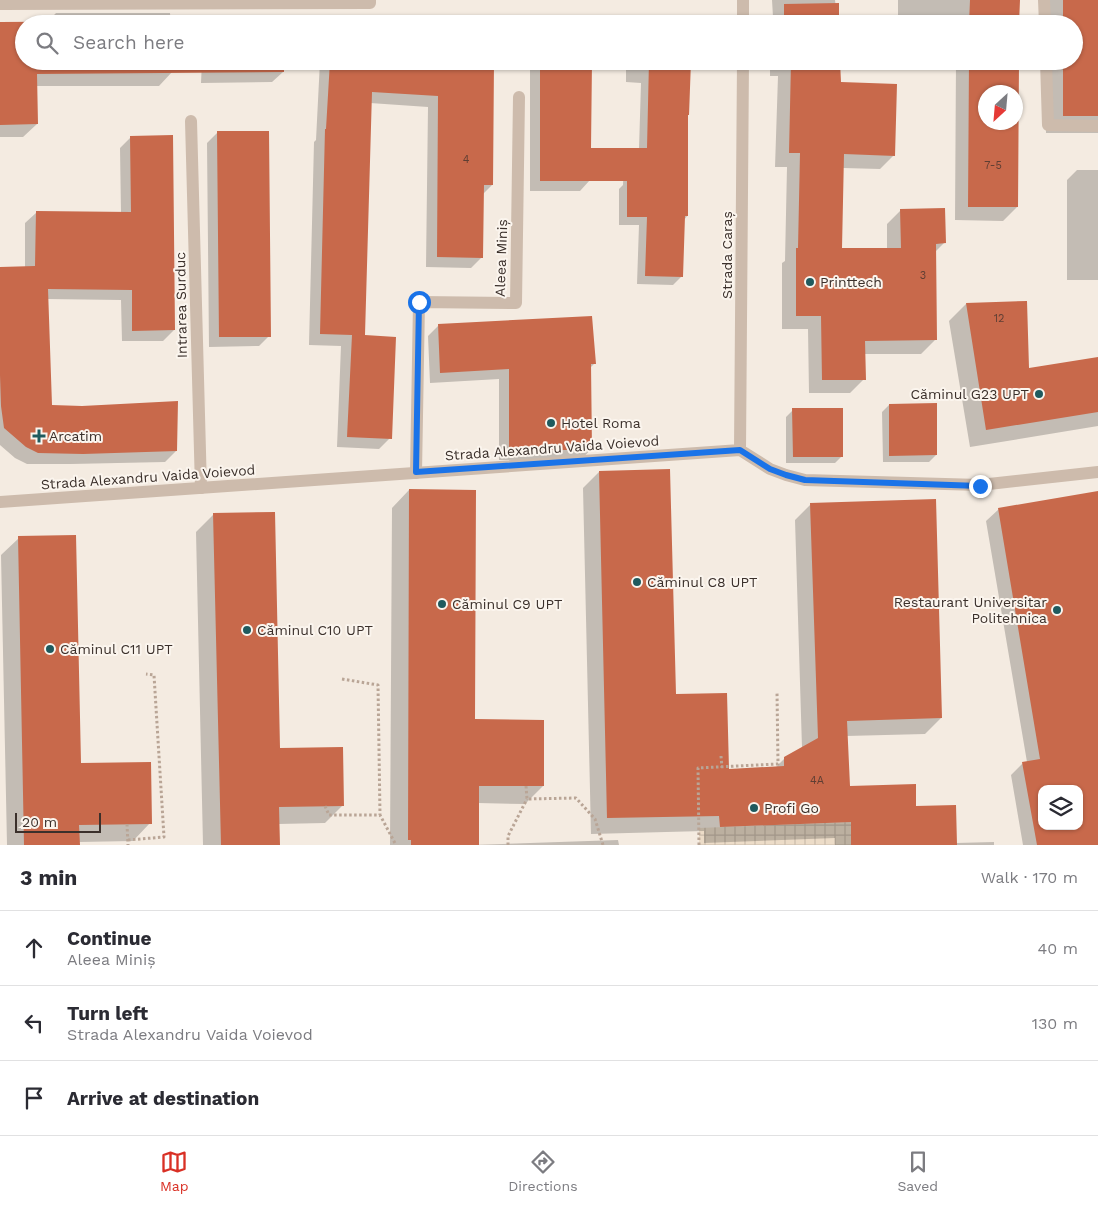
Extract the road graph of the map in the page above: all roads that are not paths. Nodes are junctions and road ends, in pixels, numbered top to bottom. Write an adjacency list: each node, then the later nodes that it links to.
1 (370, 0): 4 (street)
2 (743, 0): 5 (street)
3 (1044, 0): 6 (street)
4 (0, 4)
5 (743, 15)
6 (1045, 15)
7 (743, 70): 12 (street, Strada Caraș)
8 (1046, 70): 11 (street)
9 (519, 97): 13 (street, Aleea Miniș)
10 (191, 121): 15 (street, Intrarea Surduc)
11 (1098, 126)
12 (740, 450): 13 (street, Strada Alexandru Vaida Voievod); 14 (street)
13 (416, 472): 15 (street, Strada Alexandru Vaida Voievod)
14 (1098, 472)
15 (201, 488): 16 (street, Strada Alexandru Vaida Voievod)
16 (0, 502)

